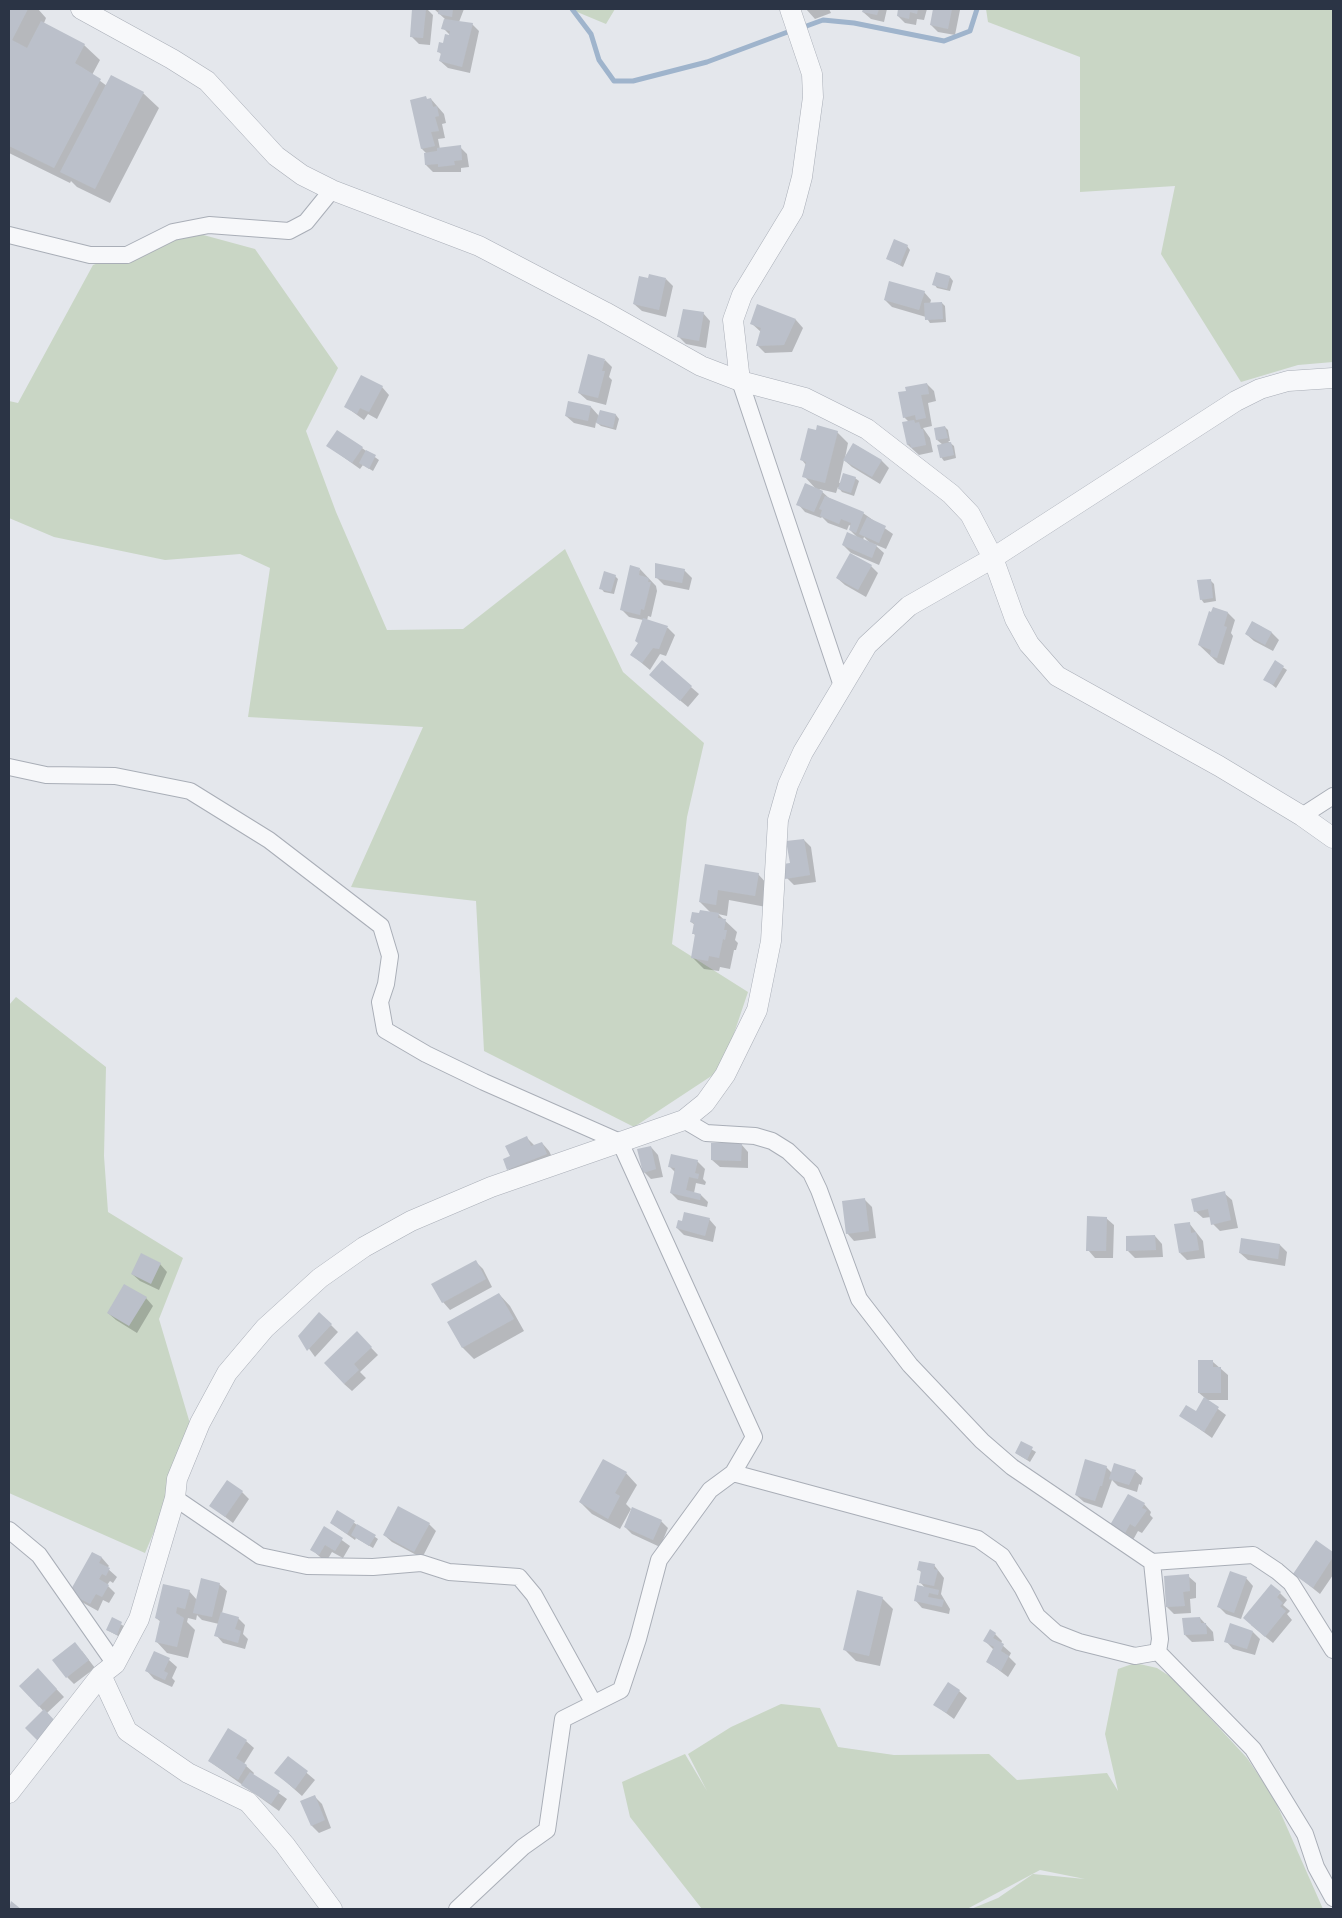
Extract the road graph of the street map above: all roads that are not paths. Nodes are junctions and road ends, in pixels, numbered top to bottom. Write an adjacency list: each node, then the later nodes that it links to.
1 (81, 9): 3 (street)
2 (795, 23): 6 (street)
3 (332, 190): 4 (street); 6 (street)
4 (9, 236)
5 (1333, 378): 7 (street)
6 (740, 381): 7 (street); 8 (street)
7 (993, 558): 8 (street); 11 (street)
8 (842, 686): 13 (street)
9 (9, 767): 14 (street)
10 (1333, 796): 11 (street)
11 (1302, 816): 12 (street)
12 (1333, 838)
13 (684, 1120): 14 (street); 18 (street)
14 (620, 1142): 15 (street); 16 (street)
15 (733, 1473): 20 (street); 22 (street)
16 (175, 1498): 21 (street); 22 (street)
17 (9, 1530): 21 (street)
18 (1152, 1562): 19 (street); 20 (street)
19 (1333, 1650)
20 (1158, 1652): 24 (street)
21 (108, 1670): 23 (street); 25 (street)
22 (593, 1702): 26 (street)
23 (9, 1794)
24 (1333, 1898)
25 (332, 1909)
26 (457, 1909)

